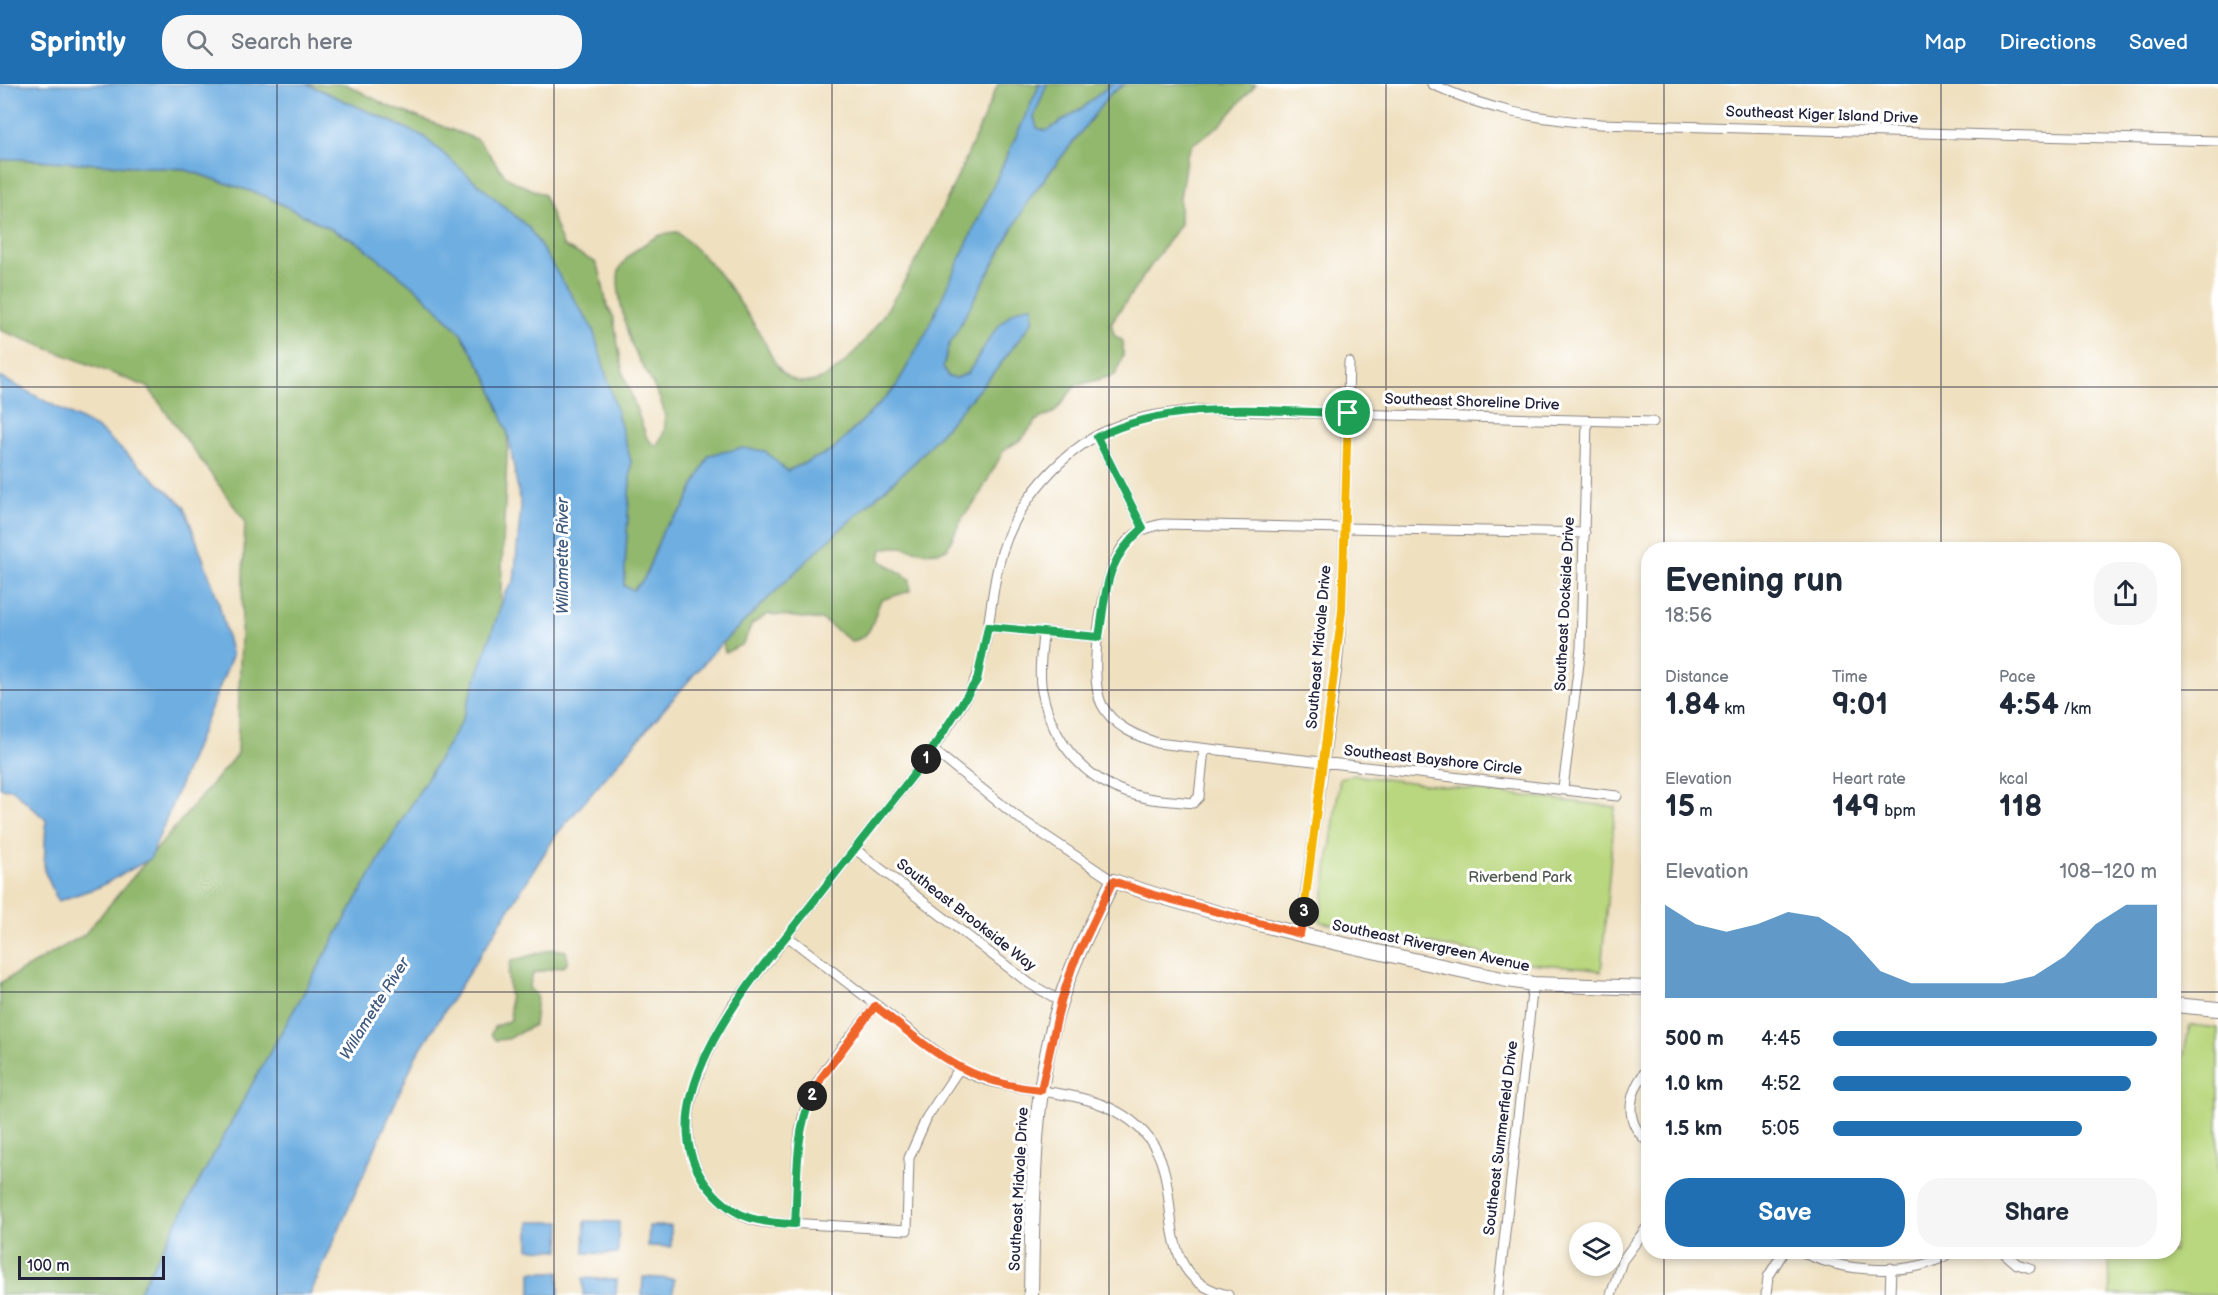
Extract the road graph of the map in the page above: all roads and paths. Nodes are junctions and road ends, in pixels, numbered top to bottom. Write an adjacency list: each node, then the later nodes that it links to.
1 (1432, 84): 2 (street, Southeast Kiger Island Drive)
2 (2218, 141)
3 (1349, 362): 4 (street, Southeast Midvale Drive)
4 (1348, 413): 5 (street, Southeast Shoreline Drive); 7 (street, Southeast Shoreline Drive); 9 (street, Southeast Midvale Drive)
5 (1587, 420): 6 (street, Southeast Shoreline Drive); 10 (street, Southeast Dockside Drive)
6 (1653, 422)
7 (1097, 437): 8 (street); 11 (street, Southeast Shoreline Drive)
8 (1143, 528): 9 (street); 13 (street, Southeast Bayshore Circle)
9 (1345, 529): 10 (street); 16 (street, Southeast Midvale Drive)
10 (1585, 533): 17 (street, Southeast Dockside Drive)
11 (988, 627): 12 (street); 15 (street, Southeast Shoreline Drive)
12 (1043, 632): 13 (street); 14 (street)
13 (1099, 637): 14 (street, Southeast Bayshore Circle)
14 (1204, 749): 16 (street, Southeast Bayshore Circle)
15 (933, 750): 19 (street, Southeast Shoreline Drive); 20 (street, Southeast Rivergreen Avenue)
16 (1324, 763): 17 (street, Southeast Bayshore Circle); 21 (street, Southeast Midvale Drive)
17 (1563, 788): 18 (street, Southeast Bayshore Circle)
18 (1617, 796)
19 (855, 849): 22 (street, Southeast Shoreline Drive); 25 (street, Southeast Brookside Way)
20 (1113, 881): 21 (street, Southeast Rivergreen Avenue); 25 (street, Southeast Midvale Drive)
21 (1300, 934): 23 (street, Southeast Rivergreen Avenue)
22 (787, 936): 26 (street); 33 (street, Southeast Shoreline Drive)
23 (1533, 984): 24 (street, Southeast Rivergreen Avenue); 43 (street, Southeast Summerfield Drive)
24 (1641, 988)
25 (1061, 1001): 31 (street, Southeast Midvale Drive)
26 (875, 1006): 29 (street); 33 (street)
27 (2181, 1006): 28 (street)
28 (2218, 1009)
29 (959, 1069): 31 (street); 33 (street, Southeast Shoreline Drive)
30 (1641, 1078): 32 (street)
31 (1041, 1090): 41 (street, Southeast Midvale Drive); 42 (street)
32 (1641, 1133)
33 (795, 1224)
34 (1641, 1234): 44 (street)
35 (1779, 1259): 45 (street)
36 (1818, 1259): 39 (street)
37 (1937, 1259): 39 (street)
38 (2011, 1259): 40 (street)
39 (1891, 1268): 46 (street)
40 (2030, 1268)
41 (1031, 1295)
42 (1228, 1295)
43 (1498, 1295)
44 (1611, 1295)
45 (1766, 1295)
46 (1890, 1295)

